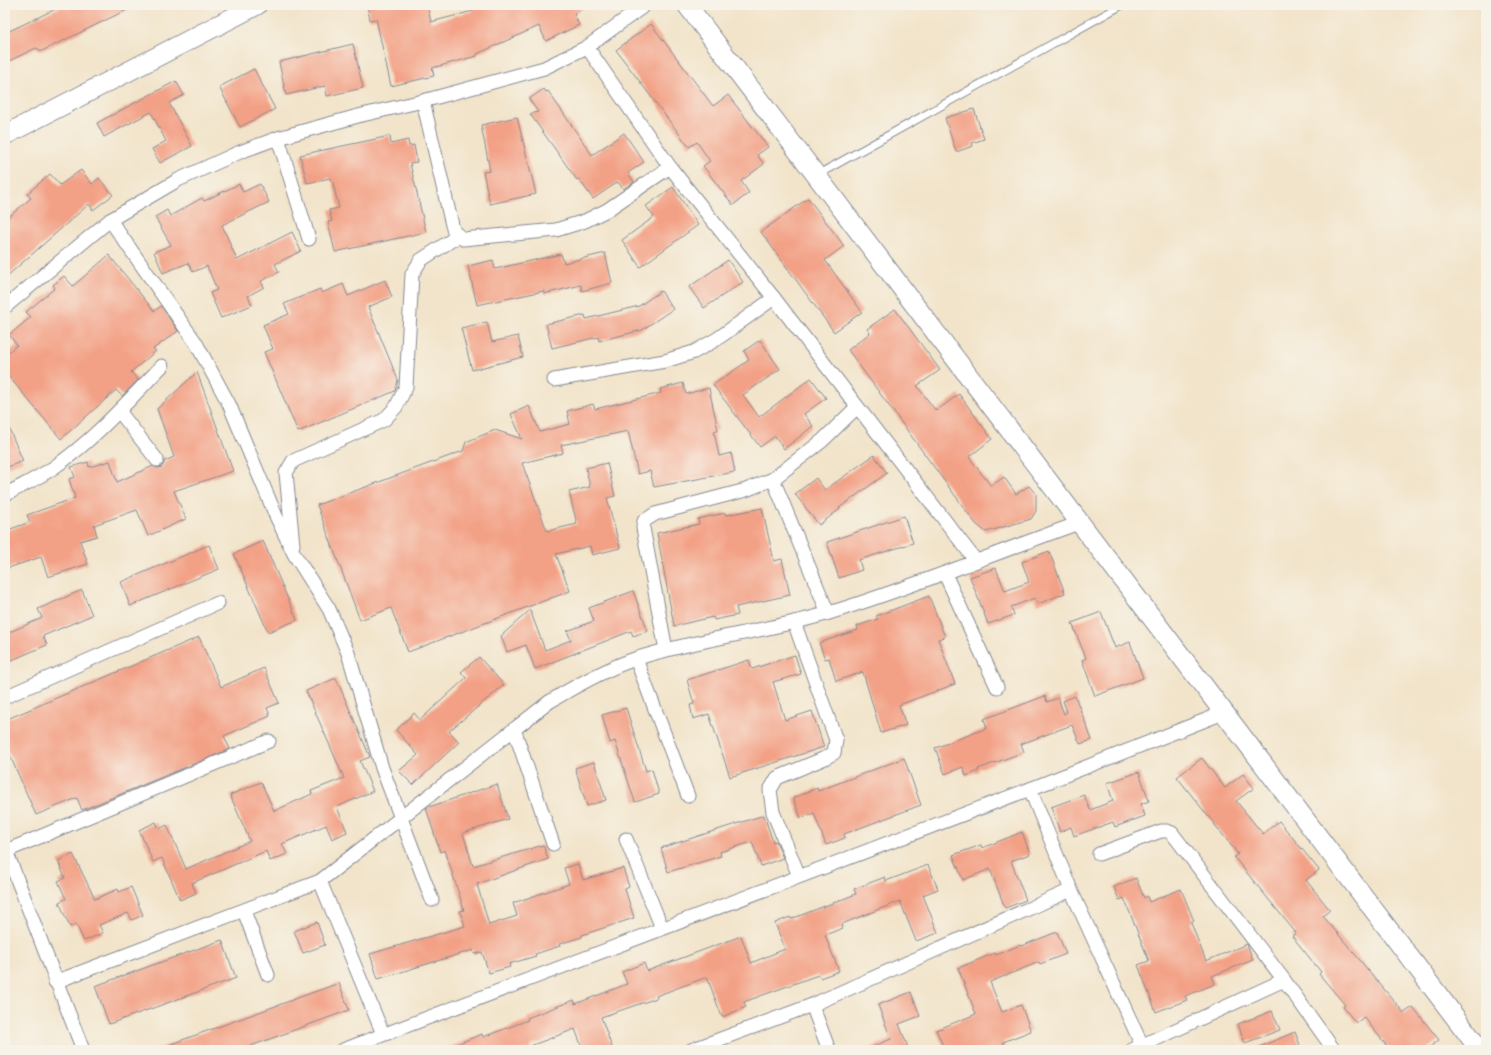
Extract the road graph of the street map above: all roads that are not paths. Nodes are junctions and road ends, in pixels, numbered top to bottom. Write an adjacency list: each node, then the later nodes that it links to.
1 (258, 5): 7 (street)
2 (645, 5): 5 (street)
3 (687, 5): 10 (street)
4 (1122, 5): 10 (lane)
5 (587, 47): 6 (street); 9 (street)
6 (423, 101): 8 (street); 12 (street)
7 (5, 135)
8 (278, 138): 11 (street); 13 (street)
9 (670, 167): 12 (street); 14 (street)
10 (816, 175): 23 (street)
11 (110, 220): 15 (street); 24 (street)
12 (458, 236): 24 (street)
13 (309, 239)
14 (774, 298): 17 (street); 18 (street)
15 (5, 307)
16 (162, 366): 19 (street)
17 (554, 380)
18 (857, 407): 21 (street); 25 (street)
19 (119, 411): 20 (street); 22 (street)
20 (157, 460)
21 (773, 479): 28 (street); 30 (street)
22 (5, 496)
23 (1078, 523): 25 (street); 34 (street)
24 (294, 554): 39 (street)
25 (976, 561): 26 (street)
26 (945, 574): 28 (street); 32 (street)
27 (218, 603): 33 (street)
28 (828, 613): 29 (street)
29 (794, 622): 30 (street); 44 (street)
30 (666, 650): 31 (street)
31 (636, 659): 35 (street); 38 (street)
32 (997, 687)
33 (5, 697)
34 (1226, 712): 37 (street); 61 (street)
35 (514, 729): 39 (street); 41 (street)
36 (270, 741): 42 (street)
37 (1030, 789): 44 (street); 46 (street)
38 (688, 796)
39 (400, 818): 45 (street); 47 (street)
40 (626, 839): 49 (street)
41 (553, 844)
42 (6, 850): 52 (street)
43 (1099, 854): 51 (street)
44 (799, 876): 49 (street)
45 (320, 880): 48 (street); 54 (street)
46 (1071, 890): 53 (street); 55 (street)
47 (432, 900)
48 (244, 911): 50 (street); 52 (street)
49 (662, 928): 54 (street)
50 (268, 975)
51 (1284, 980): 55 (street); 60 (street)
52 (55, 982): 56 (street)
53 (812, 1005): 58 (street); 59 (street)
54 (383, 1034): 57 (street)
55 (1139, 1049)
56 (83, 1050)
57 (343, 1050)
58 (691, 1050)
59 (829, 1050)
60 (1334, 1050)
61 (1480, 1050)

